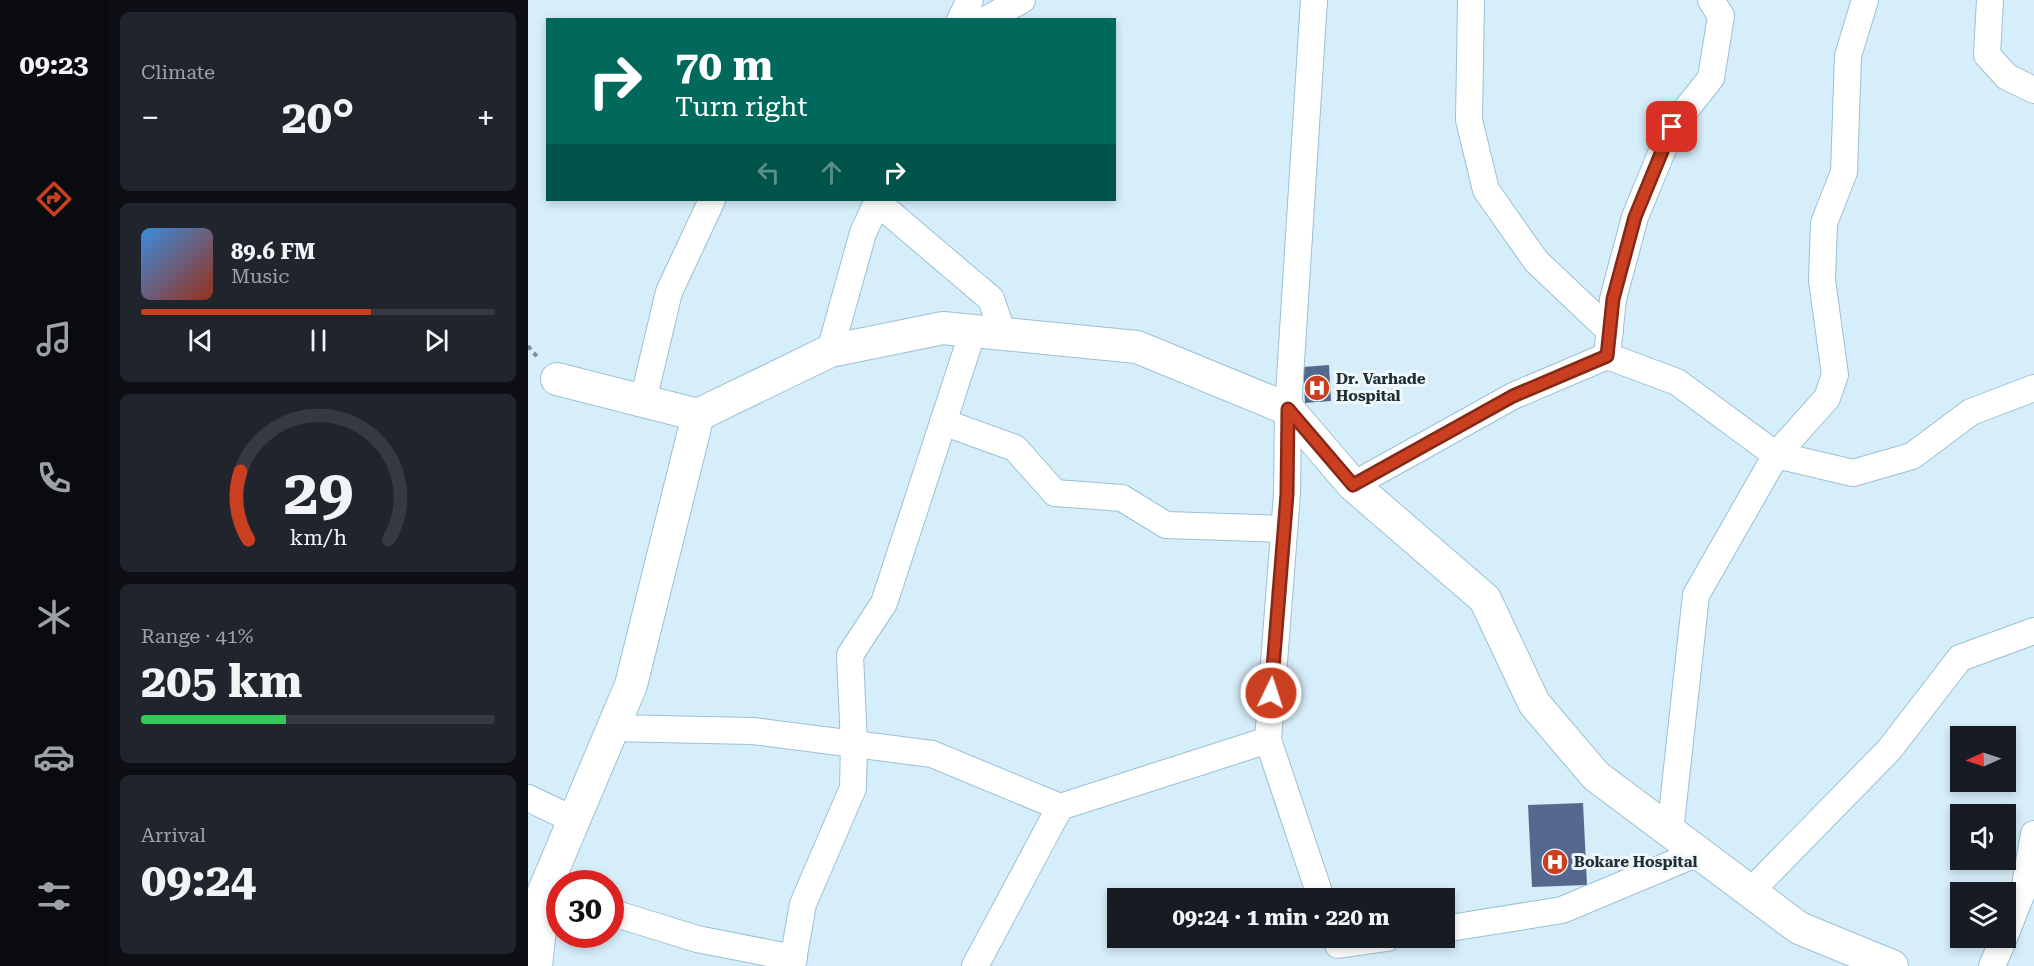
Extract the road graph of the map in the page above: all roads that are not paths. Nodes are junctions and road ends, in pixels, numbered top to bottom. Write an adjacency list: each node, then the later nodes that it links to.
1 (970, 0): 8 (street)
2 (1022, 0): 9 (street)
3 (1314, 0): 20 (street)
4 (1471, 0): 13 (street)
5 (1711, 0): 13 (street)
6 (1865, 0): 23 (street)
7 (1990, 0): 10 (street)
8 (961, 18)
9 (990, 18)
10 (2034, 90)
11 (712, 201): 19 (street)
12 (878, 201): 14 (street); 15 (street)
13 (1610, 331): 16 (street)
14 (988, 333): 15 (street); 20 (street); 22 (street)
15 (830, 351): 21 (street)
16 (1607, 356): 23 (street); 24 (street)
17 (557, 380): 19 (street)
18 (2034, 388): 23 (street)
19 (643, 401): 21 (street)
20 (1288, 409): 24 (street); 25 (street)
21 (698, 416): 27 (street)
22 (943, 422): 25 (street); 29 (street)
23 (1776, 455): 33 (street)
24 (1353, 485): 33 (street)
25 (1284, 529): 28 (street)
26 (2034, 631): 38 (street)
27 (612, 728): 29 (street); 32 (street)
28 (1268, 740): 31 (street); 37 (street)
29 (854, 744): 31 (street); 44 (street)
30 (528, 798): 32 (street)
31 (1060, 807): 46 (street)
32 (574, 820): 36 (street)
33 (1670, 831): 35 (street)
34 (2034, 834): 39 (street)
35 (1698, 853): 38 (street); 42 (street)
36 (559, 870)
37 (1319, 888)
38 (1750, 892): 47 (street)
39 (2016, 908)
40 (624, 916): 44 (street)
41 (546, 920): 45 (street)
42 (1455, 926)
43 (2000, 948): 48 (street)
44 (793, 962)
45 (536, 966)
46 (975, 966)
47 (1892, 966)
48 (1992, 966)

